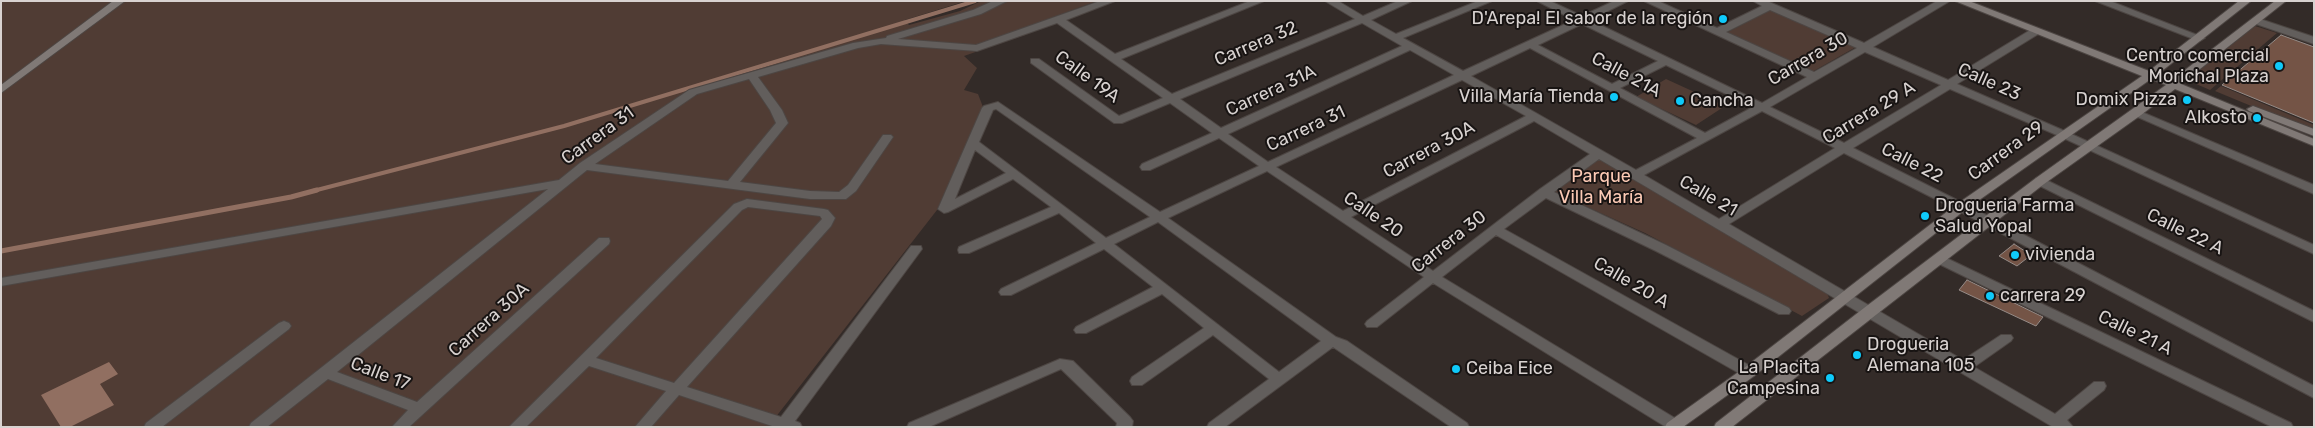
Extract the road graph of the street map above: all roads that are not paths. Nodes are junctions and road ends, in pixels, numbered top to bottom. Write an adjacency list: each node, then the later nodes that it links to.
1 (120, 1): 42 (main road)
2 (1002, 1): 27 (street)
3 (1110, 1): 19 (street, Carrera 31)
4 (1259, 1): 32 (street)
5 (1330, 1): 20 (street, Calle 21)
6 (1407, 1): 20 (street, Carrera 32)
7 (1487, 1): 25 (street)
8 (1542, 1): 21 (street, Calle 22)
9 (1623, 1): 21 (street, Carrera 31)
10 (1649, 1): 24 (street)
11 (1758, 1): 18 (street, Calle 23)
12 (1945, 1): 31 (street, Carrera 30)
13 (1960, 1): 23 (main road)
14 (1983, 1): 35 (main road)
15 (2100, 1): 26 (street)
16 (2246, 1): 26 (main road, Carrera 29)
17 (2281, 1): 22 (main road)
18 (1770, 6): 24 (street); 31 (street, Calle 23)
19 (1058, 19): 27 (street, Carrera 31); 32 (street, Calle 20)
20 (1361, 20): 25 (street, Calle 21); 43 (street, Carrera 32)
21 (1580, 20): 29 (street, Carrera 31); 34 (street, Calle 22)
22 (2257, 21): 28 (street); 39 (main road)
23 (2036, 31): 35 (main road); 40 (street, Carrera 29 A)
24 (1718, 32): 38 (street)
25 (1394, 38): 30 (street, Calle 21)
26 (2200, 38): 35 (main road, Carrera 29)
27 (881, 41): 36 (street, Carrera 31)
28 (2314, 42)
29 (1531, 45): 37 (street, Carrera 31); 41 (street, Calle 21A)
30 (1410, 46): 37 (street, Calle 21); 48 (street, Carrera 31A)
31 (1864, 47): 38 (street, Carrera 30); 40 (street, Calle 23)
32 (1114, 58): 43 (street, Calle 20)
33 (1035, 61): 47 (street, Calle 19A)
34 (1666, 61): 41 (street); 44 (street, Calle 22)
35 (2153, 73): 39 (main road); 50 (main road, Carrera 29)
36 (751, 74): 58 (street, Carrera 31); 65 (street)
37 (1463, 76): 46 (street, Calle 21); 59 (street, Carrera 31)
38 (1814, 76): 44 (street, Carrera 30)
39 (2175, 82): 45 (main road); 49 (main road); 54 (main road)
40 (1951, 84): 50 (street, Calle 23); 56 (street, Carrera 29 A)
41 (1612, 88): 52 (street, Calle 21A)
42 (1, 90)
43 (1172, 98): 47 (street, Carrera 32); 48 (street, Calle 20)
44 (1762, 107): 52 (street, Carrera 30); 56 (street, Calle 22)
45 (2137, 114): 55 (main road); 66 (street)
46 (1534, 116): 57 (street, Calle 21); 71 (street, Carrera 30A)
47 (1118, 121)
48 (1221, 133): 59 (street, Calle 20); 60 (street, Carrera 31A)
49 (2314, 133)
50 (2063, 134): 55 (street, Calle 23); 68 (main road, Carrera 29)
51 (887, 137): 65 (street)
52 (1704, 137): 62 (street, Carrera 30)
53 (973, 143): 61 (street); 61 (street); 70 (street)
54 (2314, 143)
55 (2091, 147): 63 (main road); 79 (street, Calle 23)
56 (1844, 148): 68 (street, Calle 22); 73 (street, Carrera 29 A)
57 (1598, 154): 62 (street, Calle 21); 67 (street, Carrera 30)
58 (584, 166): 64 (street, Carrera 31); 65 (street)
59 (1267, 166): 70 (street, Carrera 31); 71 (street, Calle 20)
60 (1146, 167)
61 (1014, 174): 69 (street)
62 (1636, 175): 73 (street, Calle 21)
63 (2040, 181): 72 (main road); 88 (street, Calle 22 A)
64 (564, 183): 82 (street); 98 (street, Carrera 31)
65 (732, 184)
66 (2314, 190)
67 (1544, 192): 74 (street, Carrera 30); 86 (street)
68 (1961, 207): 72 (street, Calle 22); 85 (main road, Carrera 29)
69 (1060, 208): 76 (street); 78 (street)
70 (1159, 217): 76 (street, Carrera 31); 94 (street)
71 (1342, 217): 81 (street, Calle 20)
72 (1989, 221): 80 (main road); 103 (street, Calle 22)
73 (1720, 224): 85 (street, Calle 21)
74 (1494, 229): 81 (street, Carrera 30); 97 (street, Calle 20 A)
75 (604, 241): 104 (street, Carrera 30A)
76 (1106, 243): 83 (street); 84 (street, Carrera 31)
77 (916, 249): 106 (street)
78 (964, 250)
79 (2314, 250)
80 (1940, 259): 87 (main road); 118 (street, Calle 21 A)
81 (1433, 277): 89 (street, Carrera 30); 107 (street, Calle 20)
82 (1, 282)
83 (1163, 288): 91 (street); 92 (street)
84 (1006, 292)
85 (1843, 297): 87 (street, Calle 21); 97 (main road, Carrera 29)
86 (1784, 311)
87 (1868, 311): 96 (street, Calle 21); 117 (main road)
88 (2314, 317)
89 (1372, 324)
90 (284, 326): 108 (street)
91 (1213, 328): 99 (street); 100 (street)
92 (1081, 330)
93 (2006, 338): 96 (street)
94 (1331, 340): 99 (street); 116 (street)
95 (586, 360): 102 (street); 102 (street); 111 (street)
96 (1965, 366): 105 (street, Calle 21)
97 (1748, 372): 107 (main road, Carrera 29)
98 (326, 373): 104 (street, Calle 17); 109 (street, Carrera 31)
99 (1279, 379): 115 (street)
100 (1136, 381)
101 (2099, 386): 105 (street)
102 (678, 389): 106 (street); 112 (street)
103 (2314, 393)
104 (419, 409): 110 (street, Carrera 30A)
105 (2061, 424)
106 (787, 426)
107 (1675, 426)
108 (150, 427)
109 (256, 427)
110 (399, 427)
111 (516, 427)
112 (642, 427)
113 (914, 427): 114 (street)
114 (1124, 427)
115 (1214, 427)
116 (1462, 427)
117 (1721, 427)
118 (2286, 427)

